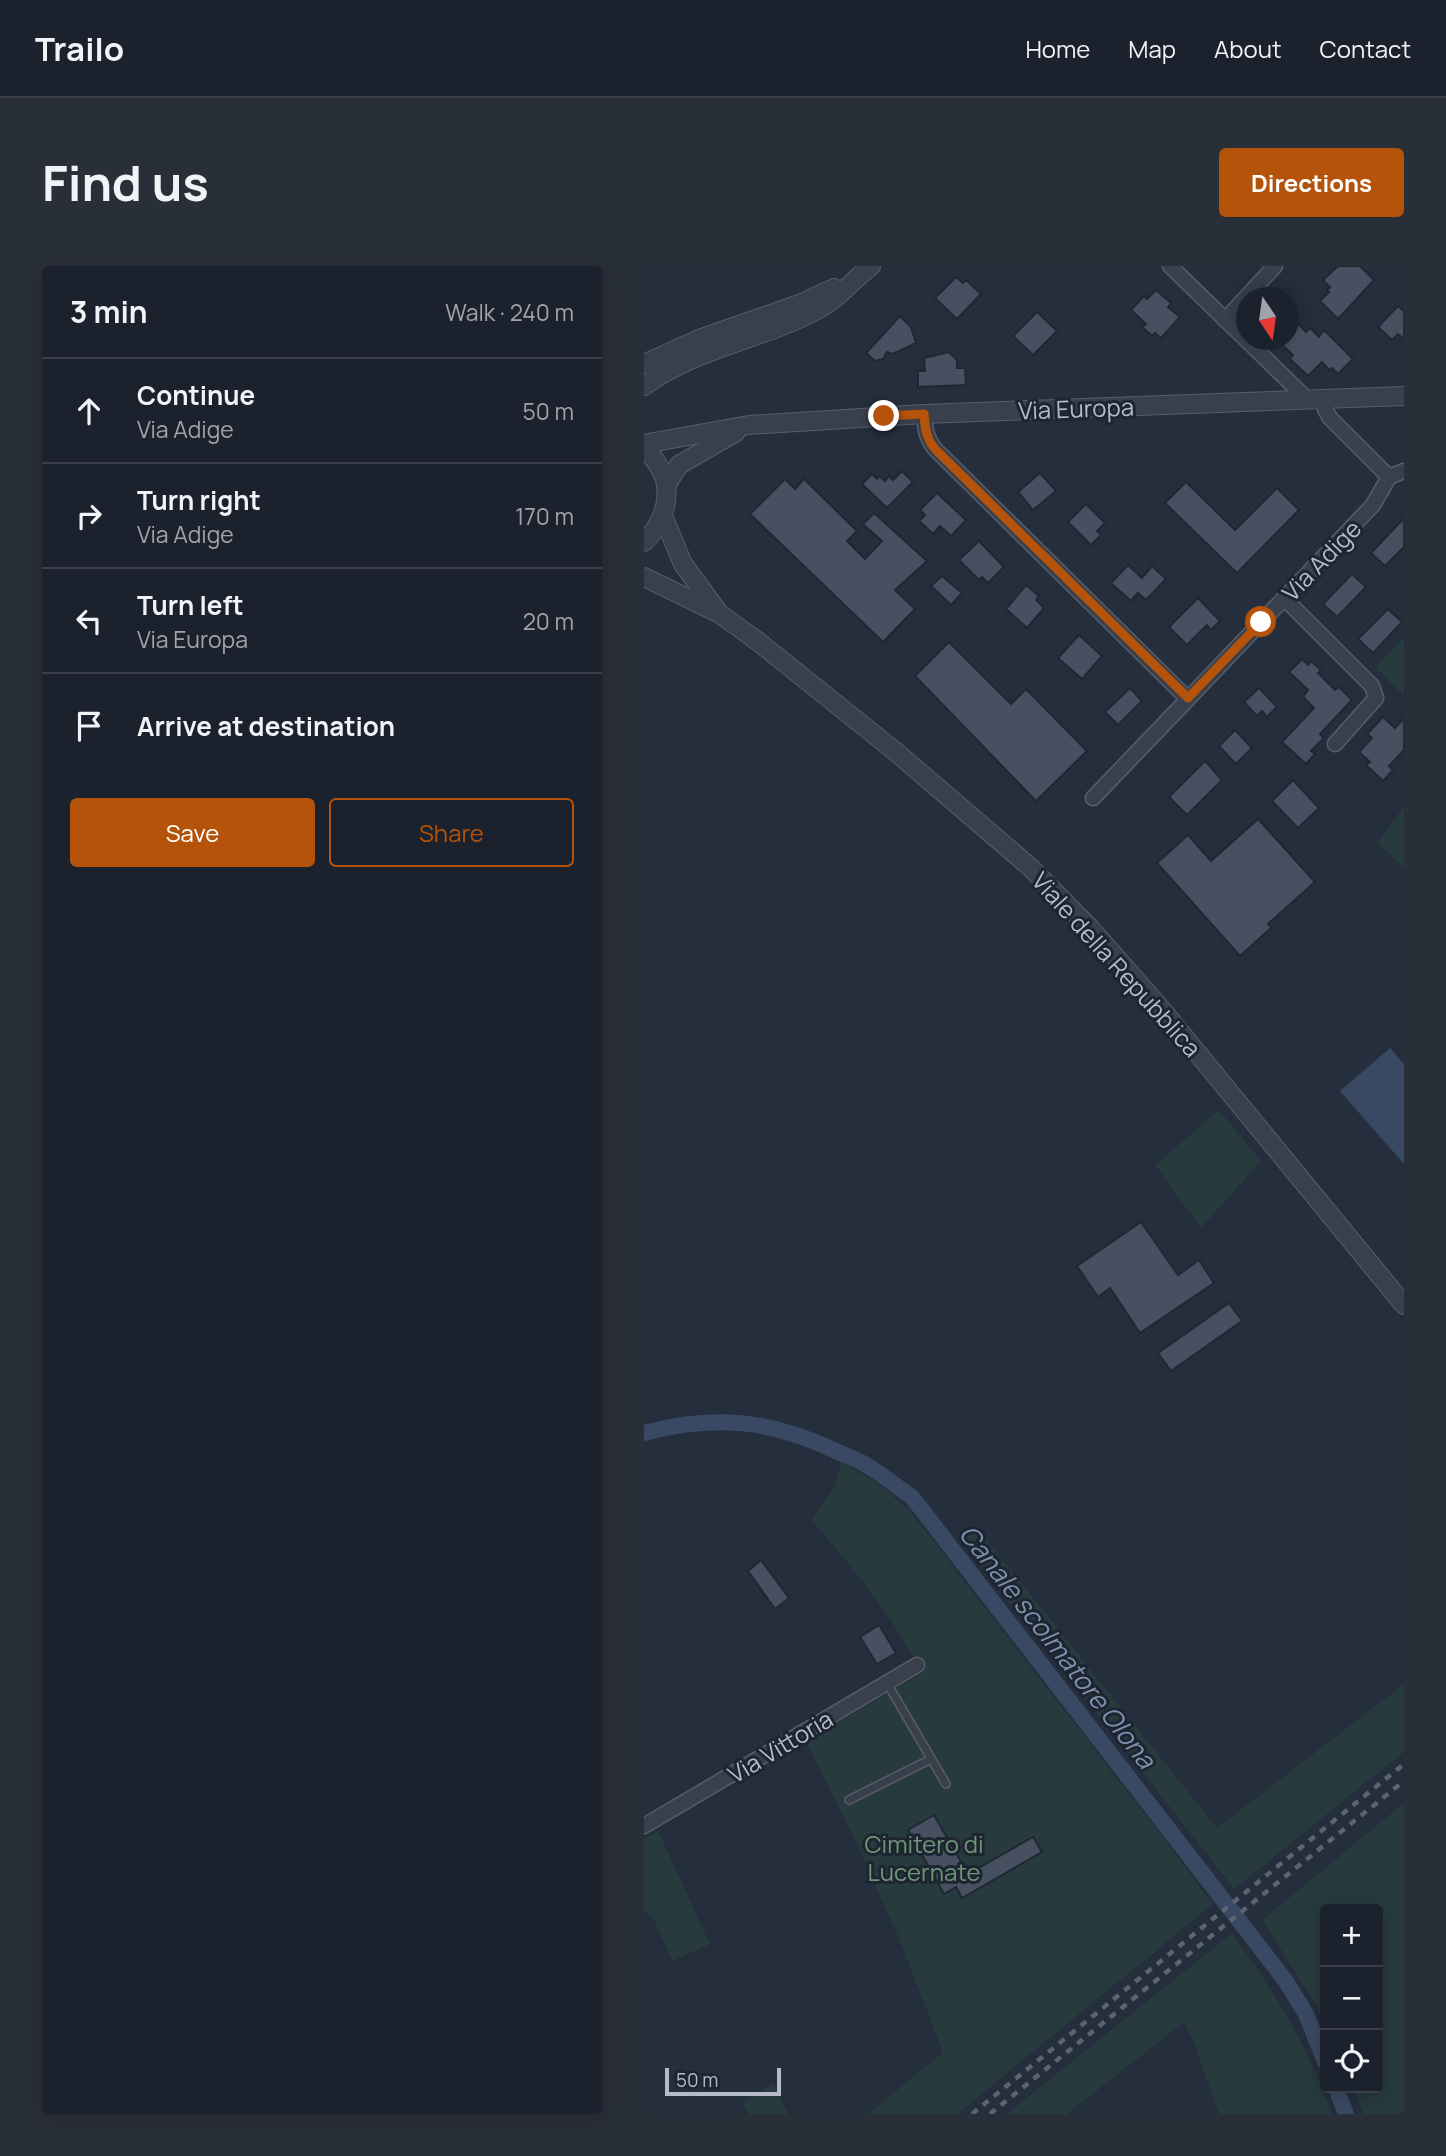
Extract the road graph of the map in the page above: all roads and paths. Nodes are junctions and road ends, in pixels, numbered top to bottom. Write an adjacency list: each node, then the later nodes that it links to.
1 (871, 266): 4 (street)
2 (1170, 266): 5 (street)
3 (1275, 266): 5 (street)
4 (853, 281): 6 (street); 7 (street)
5 (1224, 320): 9 (street)
6 (644, 364)
7 (644, 386)
8 (1404, 396): 9 (street, Via Europa)
9 (1315, 399): 10 (street, Via Europa); 14 (street)
10 (924, 414): 11 (street, Via Europa); 21 (street)
11 (748, 425): 12 (street, Via Europa); 15 (street, Via Europa)
12 (644, 445): 15 (street)
13 (1404, 471): 14 (street)
14 (1389, 477): 19 (street, Via Adige)
15 (667, 484): 16 (street)
16 (663, 516): 17 (street); 20 (street, Viale della Repubblica)
17 (644, 542)
18 (644, 577): 20 (street, Viale della Repubblica)
19 (1284, 598): 21 (street, Via Adige); 22 (street)
20 (720, 614): 24 (street, Viale della Repubblica)
21 (1188, 698): 23 (street, Via Adige)
22 (1335, 744)
23 (1093, 797)
24 (1404, 1305)
25 (916, 1665): 26 (street, Via Vittoria)
26 (887, 1682): 27 (lane); 30 (street, Via Vittoria)
27 (931, 1759): 28 (lane); 29 (lane)
28 (946, 1784)
29 (849, 1800)
30 (644, 1826)

